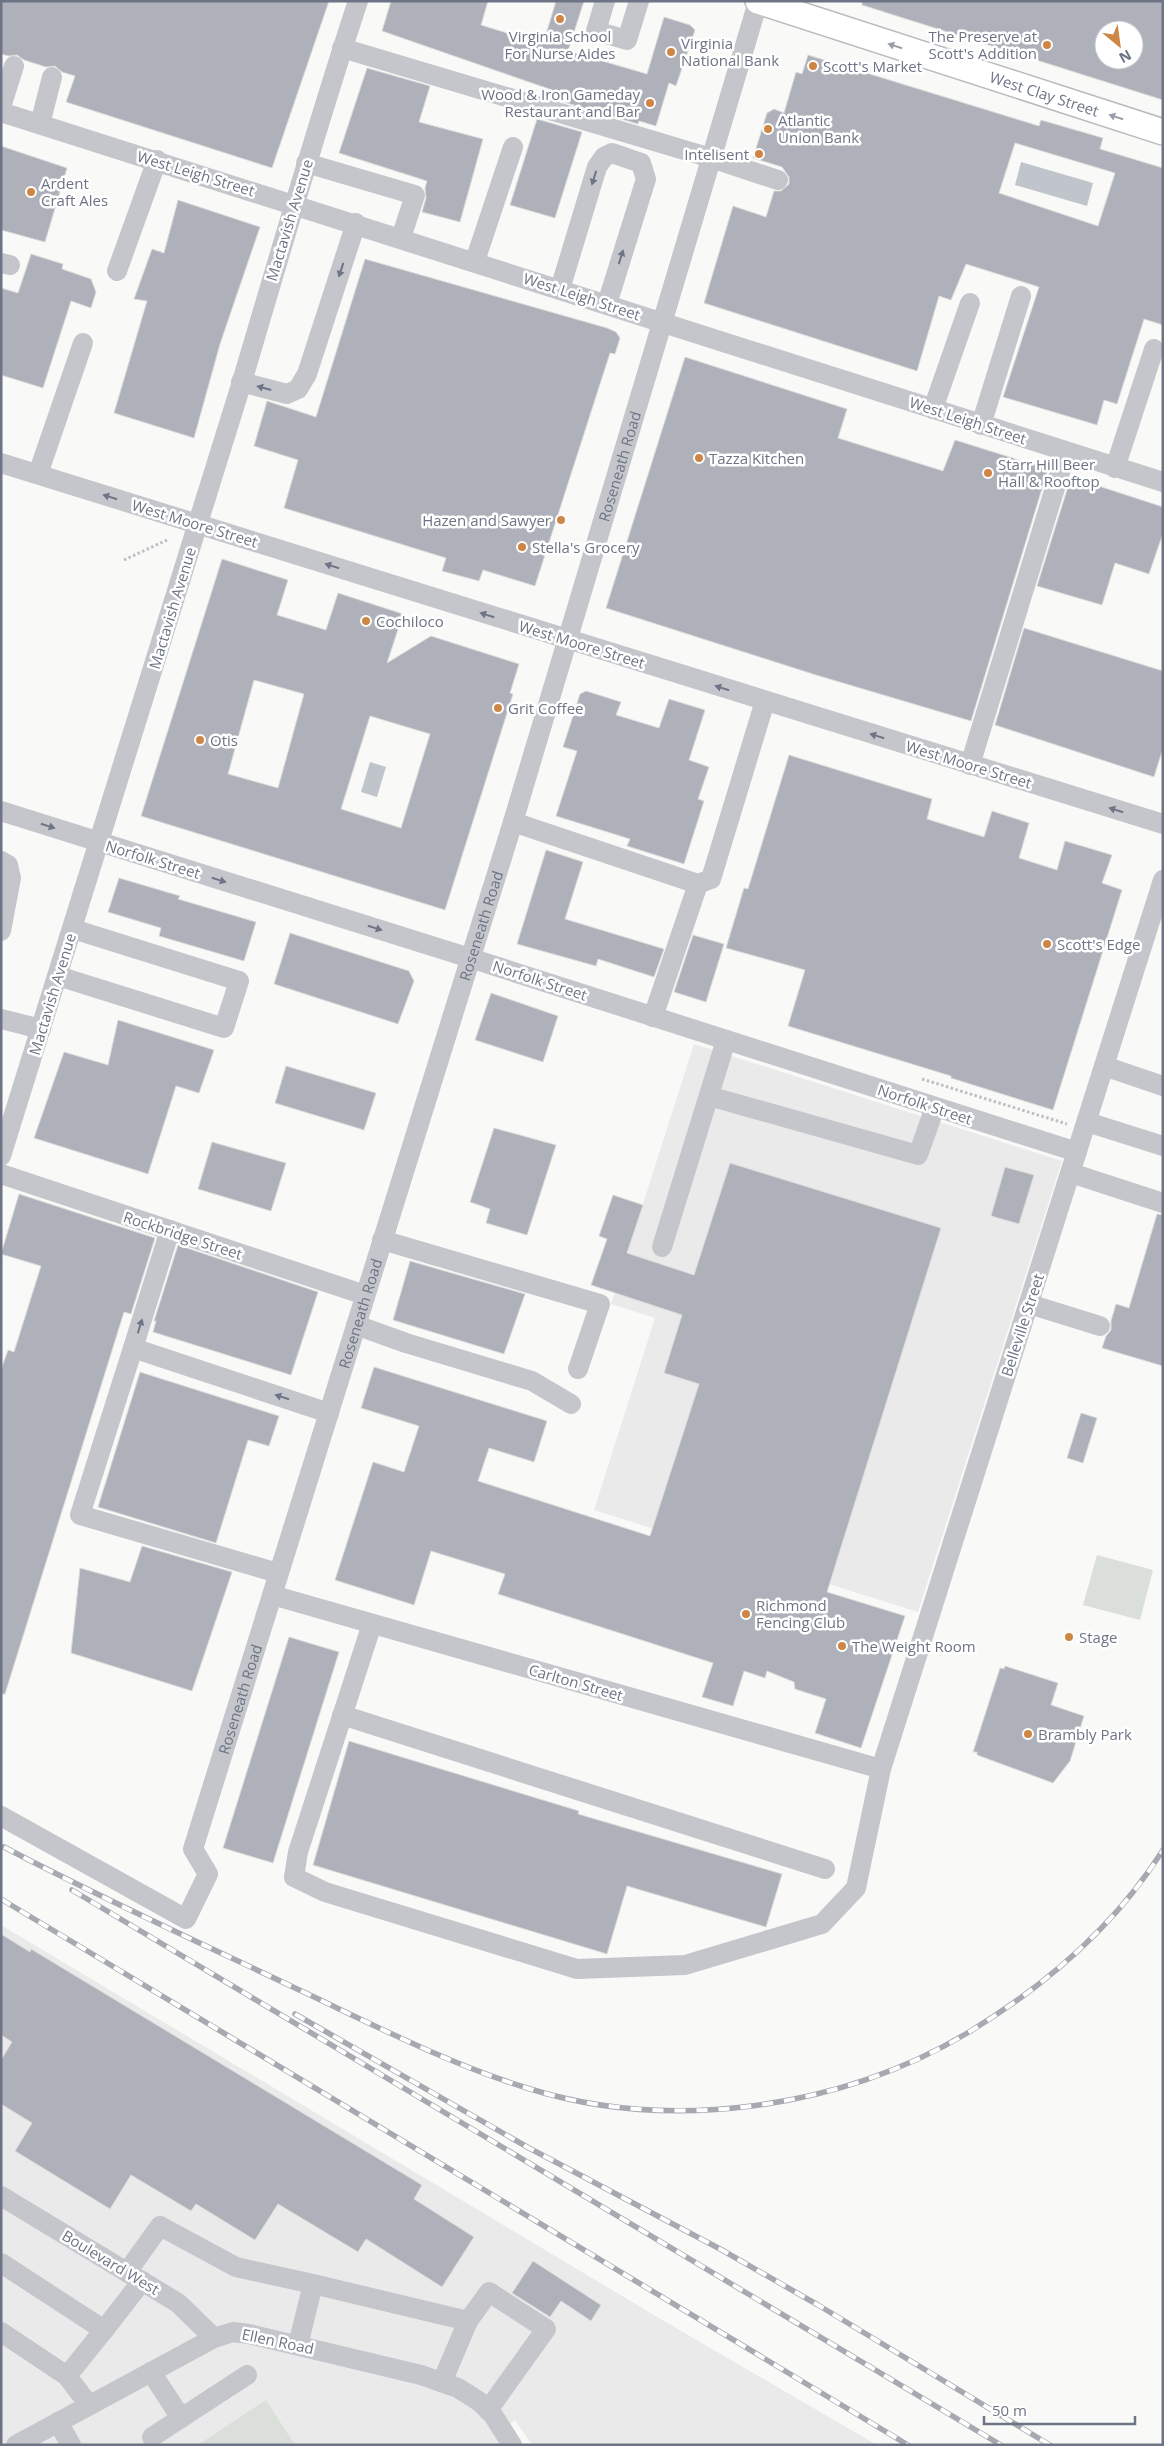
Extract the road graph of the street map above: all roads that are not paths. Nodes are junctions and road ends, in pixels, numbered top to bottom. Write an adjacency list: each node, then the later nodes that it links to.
1 (358, 1): 5 (street, Mactavish Avenue)
2 (605, 1): 3 (street)
3 (639, 1)
4 (757, 2): 11 (main road, West Clay Street, one-way to 4); 13 (street, Roseneath Road)
5 (342, 48): 13 (street); 15 (street, Mactavish Avenue)
6 (14, 66): 8 (street)
7 (52, 77): 10 (street)
8 (1, 107)
9 (1, 112): 10 (street, West Leigh Street)
10 (40, 124): 14 (street, West Leigh Street)
11 (1163, 132)
12 (513, 147): 20 (street)
13 (711, 158): 16 (street); 26 (street, Roseneath Road)
14 (157, 160): 17 (street, West Leigh Street); 21 (street)
15 (306, 163): 17 (street, Mactavish Avenue); 19 (street)
16 (778, 180)
17 (294, 203): 18 (street, West Leigh Street); 29 (street, Mactavish Avenue)
18 (356, 223): 19 (street, West Leigh Street); 29 (street, one-way to 29)
19 (401, 238): 20 (street, West Leigh Street)
20 (475, 261): 22 (street, West Leigh Street)
21 (117, 271)
22 (560, 289): 24 (street, West Leigh Street); 24 (street, one-way to 22)
23 (1021, 296): 31 (street)
24 (607, 304): 26 (street, West Leigh Street)
25 (970, 304): 30 (street)
26 (662, 321): 30 (street, West Leigh Street); 38 (street, Roseneath Road)
27 (83, 342): 35 (street)
28 (1154, 349): 34 (street)
29 (241, 382): 37 (street, Mactavish Avenue)
30 (933, 409): 31 (street, West Leigh Street)
31 (981, 424): 32 (street, West Leigh Street)
32 (1066, 452): 34 (street, West Leigh Street); 40 (street)
33 (1, 463): 35 (street, West Moore Street)
34 (1115, 468): 36 (street, West Leigh Street)
35 (38, 474): 37 (street, West Moore Street, one-way to 35)
36 (1163, 482)
37 (198, 524): 38 (street, West Moore Street, one-way to 37); 44 (street, Mactavish Avenue)
38 (567, 639): 39 (street, West Moore Street, one-way to 38); 42 (street, Roseneath Road)
39 (766, 701): 40 (street, West Moore Street, one-way to 39); 47 (street)
40 (970, 765): 43 (street, West Moore Street, one-way to 40)
41 (1, 811): 44 (street, Norfolk Street, one-way to 44)
42 (512, 822): 47 (street); 50 (street, Roseneath Road)
43 (1163, 824)
44 (100, 843): 48 (street, Mactavish Avenue); 50 (street, Norfolk Street, one-way to 50)
45 (1, 861): 49 (street)
46 (1163, 880): 56 (street, Belleville Street)
47 (698, 884): 52 (street)
48 (73, 929): 51 (street, Mactavish Avenue); 51 (street)
49 (1, 931)
50 (470, 958): 52 (street, Norfolk Street); 68 (street, Roseneath Road)
51 (58, 976): 54 (street, Mactavish Avenue)
52 (653, 1017): 55 (street, Norfolk Street)
53 (1, 1019): 54 (street)
54 (41, 1030): 63 (street, Mactavish Avenue)
55 (726, 1040): 58 (street); 59 (street, Norfolk Street)
56 (1104, 1066): 57 (street); 60 (street, Belleville Street)
57 (1163, 1086)
58 (709, 1096): 59 (street); 69 (street)
59 (935, 1107): 62 (street, Norfolk Street)
60 (1087, 1122): 61 (street); 62 (street, Belleville Street)
61 (1163, 1146)
62 (1077, 1152): 64 (street, Belleville Street)
63 (1, 1156)
64 (1071, 1172): 66 (street); 71 (street, Belleville Street)
65 (1, 1174): 67 (street, Rockbridge Street)
66 (1163, 1203)
67 (170, 1230): 70 (street, Rockbridge Street); 74 (street, one-way to 67)
68 (382, 1240): 70 (street, Roseneath Road); 75 (street)
69 (662, 1247)
70 (365, 1295): 72 (street, Roseneath Road)
71 (1029, 1304): 73 (street); 82 (street, Belleville Street)
72 (356, 1325): 76 (street); 77 (street, Roseneath Road)
73 (1100, 1326)
74 (134, 1348): 77 (street, one-way to 74); 78 (street)
75 (578, 1369)
76 (571, 1404)
77 (329, 1413): 78 (street, Roseneath Road)
78 (278, 1574): 79 (street, Roseneath Road)
79 (272, 1595): 80 (street, Carlton Street); 83 (street, Roseneath Road)
80 (372, 1624): 81 (street); 82 (street, Carlton Street)
81 (342, 1715): 82 (street, Belleville Street); 84 (street)
82 (881, 1769)
83 (1, 1816)
84 (825, 1868)
85 (1, 2196): 87 (street, Boulevard West)
86 (1, 2264): 90 (street)
87 (134, 2276): 88 (street); 90 (street); 92 (street, Boulevard West)
88 (313, 2284): 89 (street); 93 (street)
89 (468, 2321): 97 (street); 99 (street)
90 (104, 2330): 96 (street)
91 (1, 2332): 96 (street)
92 (214, 2338): 93 (street, Ellen Road); 94 (street, Ellen Road)
93 (298, 2345): 97 (street, Ellen Road)
94 (151, 2372): 98 (street, Ellen Road); 100 (street)
95 (247, 2375): 100 (street)
96 (67, 2376): 98 (street)
97 (442, 2382): 99 (street, Ellen Road)
98 (89, 2405): 101 (street, Ellen Road)
99 (491, 2413): 105 (street)
100 (181, 2418): 102 (street)
101 (58, 2422): 103 (street, Ellen Road); 104 (street)
102 (152, 2436)
103 (16, 2445)
104 (71, 2445)
105 (512, 2445)

